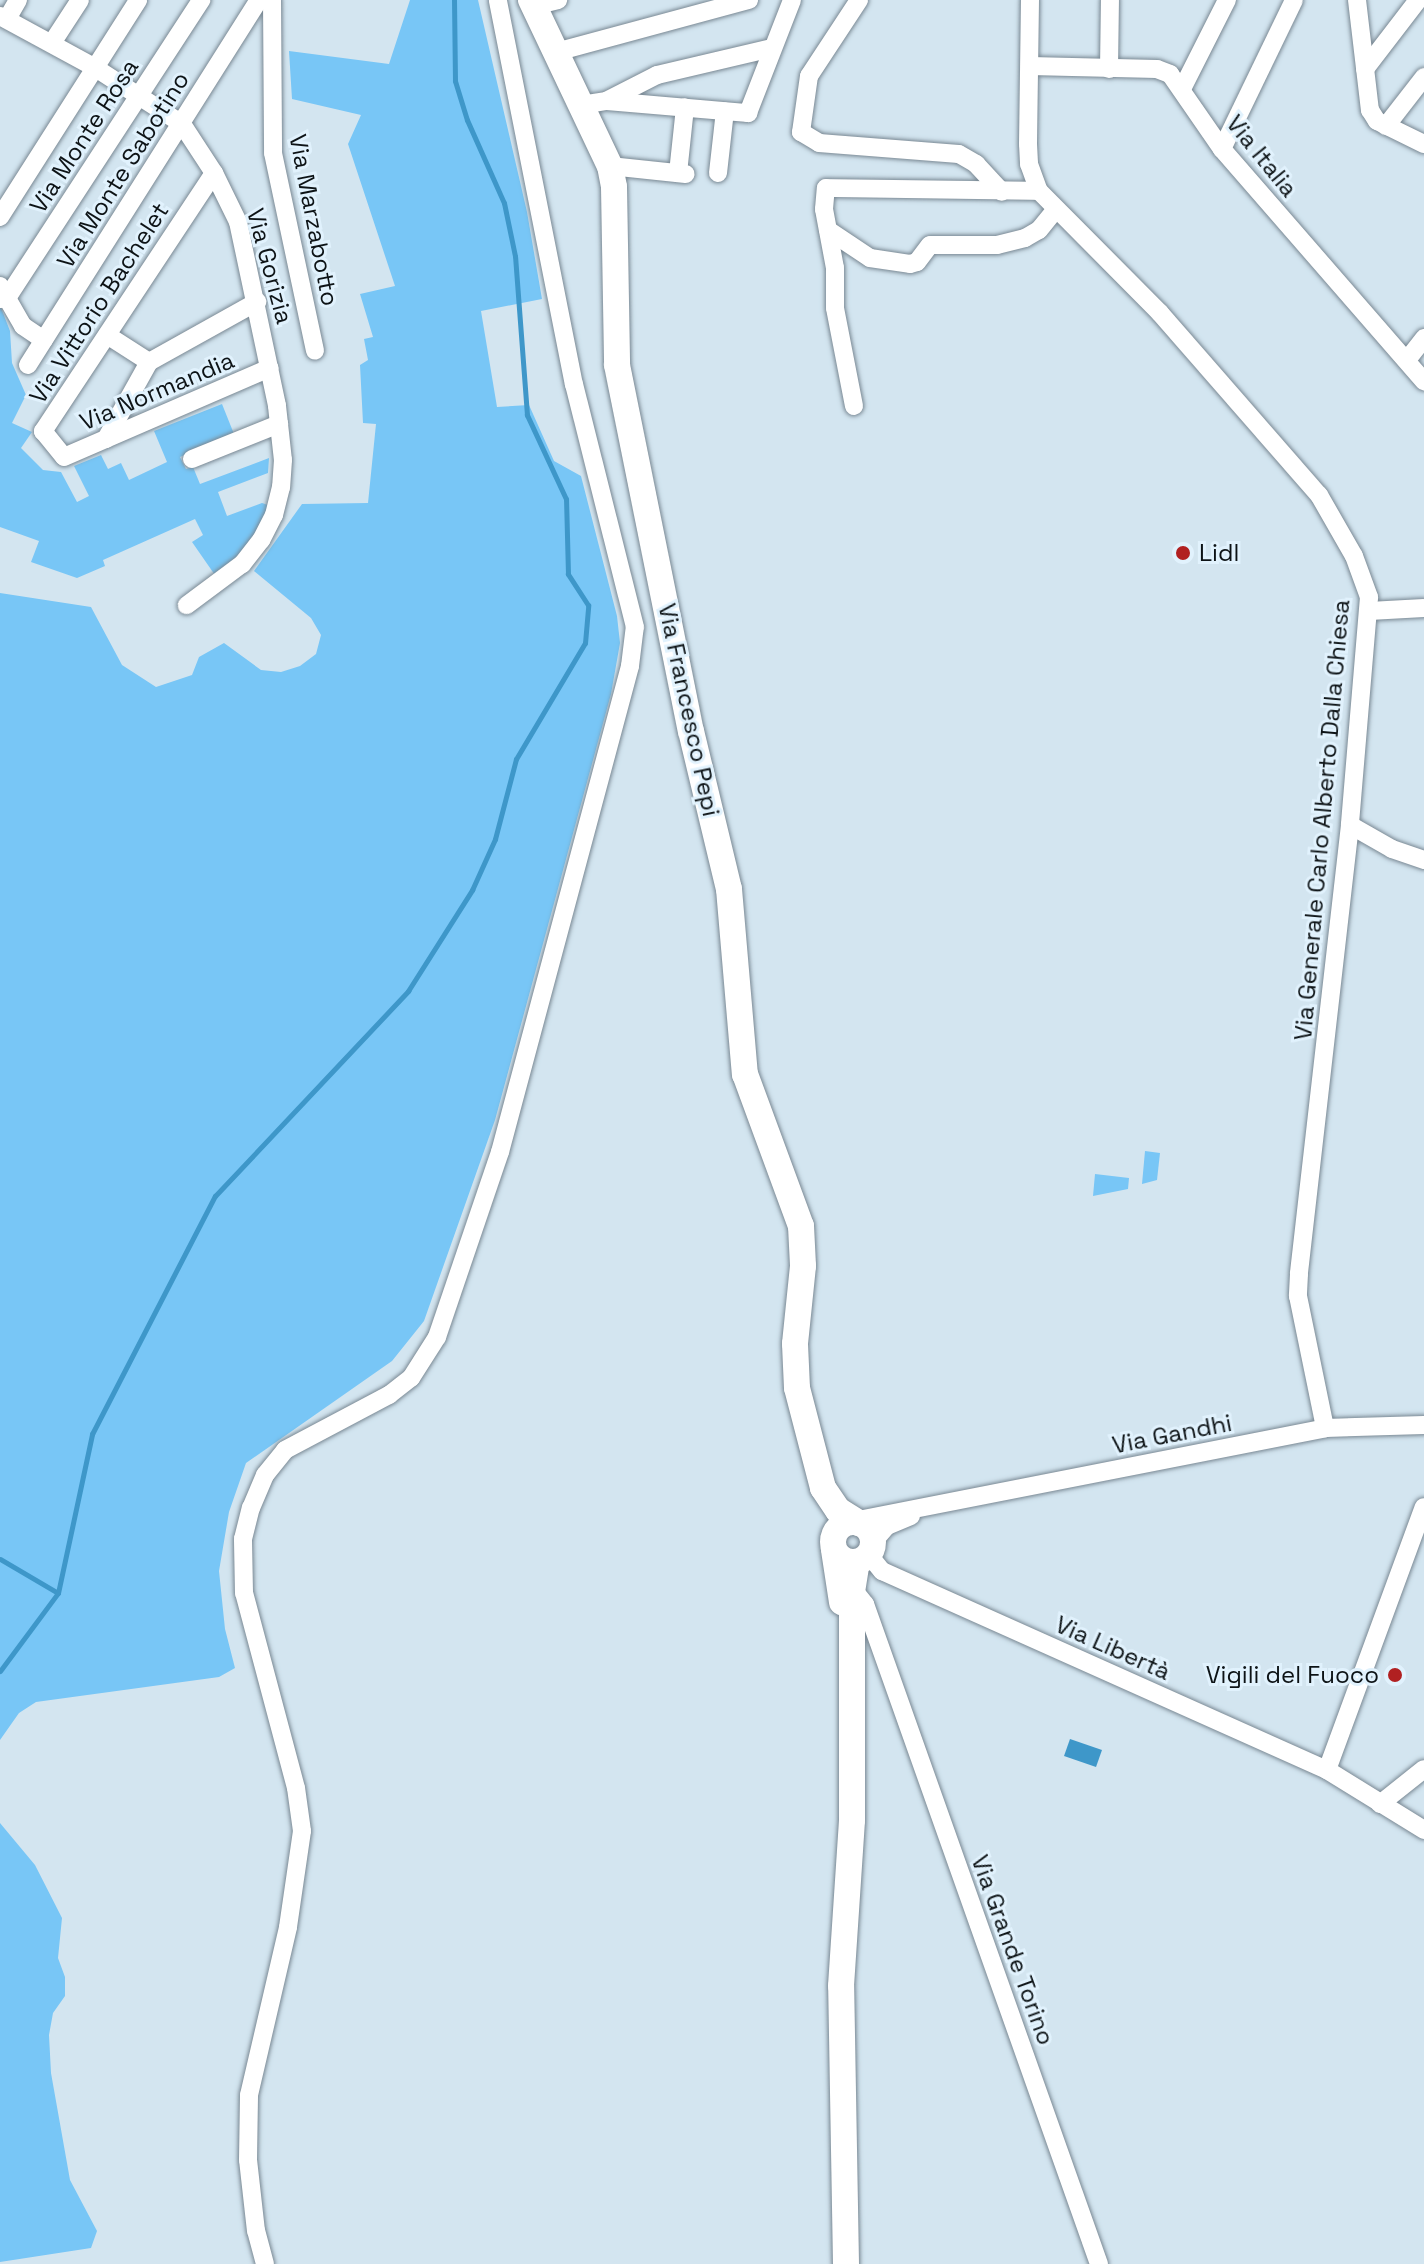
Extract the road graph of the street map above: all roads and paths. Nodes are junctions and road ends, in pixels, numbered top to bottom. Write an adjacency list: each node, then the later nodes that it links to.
1 (18, 0): 18 (street)
2 (80, 0): 19 (street)
3 (138, 0): 23 (street)
4 (201, 0): 28 (street, Via Monte Rosa)
5 (259, 0): 33 (street, Via Monte Sabotino)
6 (272, 0): 50 (street, Via Marzabotto)
7 (498, 0): 77 (street)
8 (749, 0): 21 (street)
9 (792, 0): 20 (street)
10 (859, 0): 41 (street)
11 (1030, 0): 22 (street, Via Generale Carlo Alberto Dalla Chiesa)
12 (1110, 0): 24 (street)
13 (1227, 0): 27 (street)
14 (1294, 0): 36 (street)
15 (1357, 0): 25 (street)
16 (1418, 0): 25 (street)
17 (541, 2): 21 (main road, Via Francesco Pepi)
18 (3, 18): 19 (street, Via Gorizia)
19 (52, 43): 23 (street, Via Gorizia)
20 (772, 48): 29 (street); 32 (street)
21 (556, 52): 30 (main road, Via Francesco Pepi)
22 (1030, 66): 24 (street, Via Italia); 40 (street, Via Generale Carlo Alberto Dalla Chiesa)
23 (94, 67): 28 (street, Via Gorizia); 43 (street)
24 (1109, 69): 27 (street, Via Italia)
25 (1365, 69): 34 (street)
26 (1424, 77): 34 (street)
27 (1182, 89): 36 (street, Via Italia)
28 (140, 96): 33 (street, Via Gorizia); 45 (street, Via Monte Rosa)
29 (607, 101): 30 (street); 31 (street)
30 (581, 105): 37 (main road, Via Francesco Pepi)
31 (685, 107): 32 (street); 37 (street)
32 (725, 111): 39 (street)
33 (182, 124): 38 (street, Via Gorizia); 49 (street, Via Monte Sabotino)
34 (1386, 126): 35 (street)
35 (1424, 144)
36 (1222, 149): 54 (street, Via Italia)
37 (610, 166): 69 (main road, Via Francesco Pepi)
38 (214, 173): 46 (street, Via Gorizia); 47 (street, Via Vittorio Bachelet)
39 (718, 173)
40 (1039, 191): 41 (street); 42 (street, Via Generale Carlo Alberto Dalla Chiesa)
41 (1002, 192): 44 (street)
42 (1055, 210): 44 (street); 62 (street, Via Generale Carlo Alberto Dalla Chiesa)
43 (0, 217)
44 (828, 230): 55 (street)
45 (2, 294): 49 (street)
46 (257, 302): 51 (street); 53 (street, Via Gorizia)
47 (107, 335): 51 (street); 58 (street, Via Vittorio Bachelet)
48 (1424, 338): 54 (street)
49 (44, 340): 52 (street, Via Monte Sabotino)
50 (315, 351)
51 (149, 362): 57 (street)
52 (28, 365)
53 (270, 368): 56 (street, Via Gorizia); 57 (street, Via Normandia)
54 (1417, 372)
55 (854, 406)
56 (279, 424): 59 (street); 60 (street, Via Gorizia)
57 (106, 439): 58 (street, Via Normandia)
58 (64, 457)
59 (192, 459)
60 (187, 605)
61 (1424, 608): 62 (street)
62 (1369, 611): 63 (street, Via Generale Carlo Alberto Dalla Chiesa)
63 (1350, 825): 64 (street); 66 (street, Via Generale Carlo Alberto Dalla Chiesa)
64 (1424, 860)
65 (1424, 1425): 66 (street, Via Gandhi)
66 (1325, 1428): 67 (street, Via Gandhi)
67 (932, 1507): 69 (street); 69 (street)
68 (1424, 1507): 74 (street)
69 (853, 1546): 70 (main road); 71 (street, Via Grande Torino); 72 (main road); 74 (street, Via Libertà)
70 (855, 1642): 71 (street); 72 (main road)
71 (881, 1653): 79 (street, Via Grande Torino)
72 (854, 1684): 78 (main road)
73 (1424, 1769): 75 (street)
74 (1327, 1770): 75 (street, Via Libertà)
75 (1380, 1804): 76 (street, Via Libertà)
76 (1424, 1830)
77 (265, 2264)
78 (846, 2264)
79 (1099, 2264)

